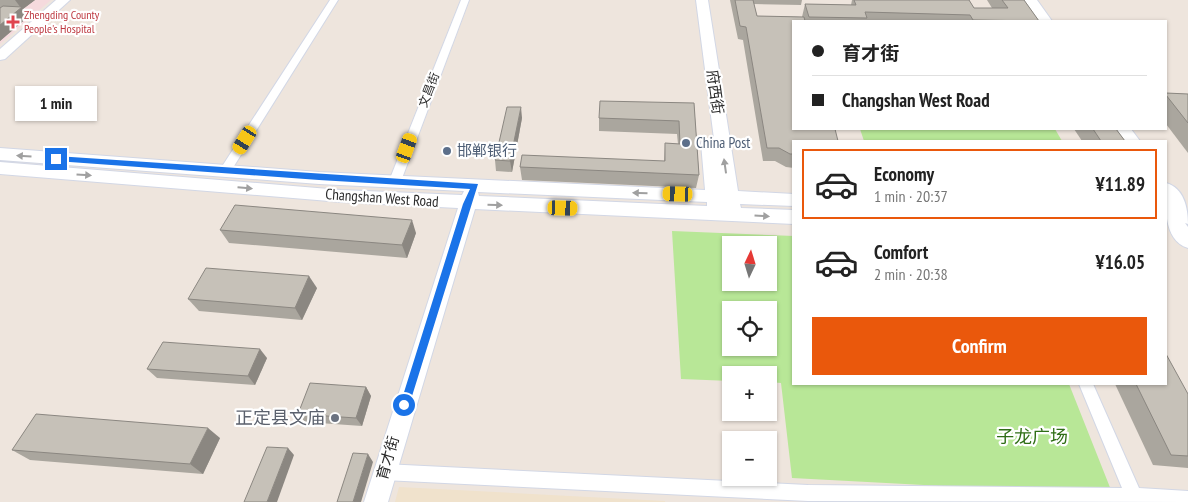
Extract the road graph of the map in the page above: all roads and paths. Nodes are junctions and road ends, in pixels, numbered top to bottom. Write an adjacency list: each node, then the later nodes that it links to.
1 (64, 0): 10 (main road)
2 (334, 0): 13 (street)
3 (465, 0): 14 (street, 文昌街)
4 (694, 0): 17 (main road)
5 (702, 0): 17 (street, 府西街, one-way to 5)
6 (1020, 0): 8 (main road)
7 (1030, 0): 9 (main road)
8 (1033, 20)
9 (1044, 20)
10 (0, 56)
11 (0, 154): 13 (main road, Changshan West Road, one-way to 11)
12 (0, 168): 16 (main road, Changshan West Road, one-way to 16)
13 (225, 171): 14 (main road, Changshan West Road)
14 (395, 181): 16 (main road, Changshan West Road)
15 (1167, 190): 19 (main road)
16 (471, 195): 17 (main road, Changshan West Road, one-way to 16); 20 (main road, Changshan West Road, one-way to 20); 25 (main road, 育才街)
17 (722, 196): 18 (main road, Changshan West Road); 20 (street, 府西街)
18 (792, 200)
19 (1177, 213): 23 (main road)
20 (725, 214): 21 (main road, Changshan West Road, one-way to 21)
21 (792, 217)
22 (1167, 237): 23 (main road)
23 (1187, 239)
24 (1086, 385): 26 (street)
25 (384, 472): 26 (street); 28 (main road, 育才街)
26 (1135, 499): 27 (street)
27 (1188, 499)
28 (376, 502)

